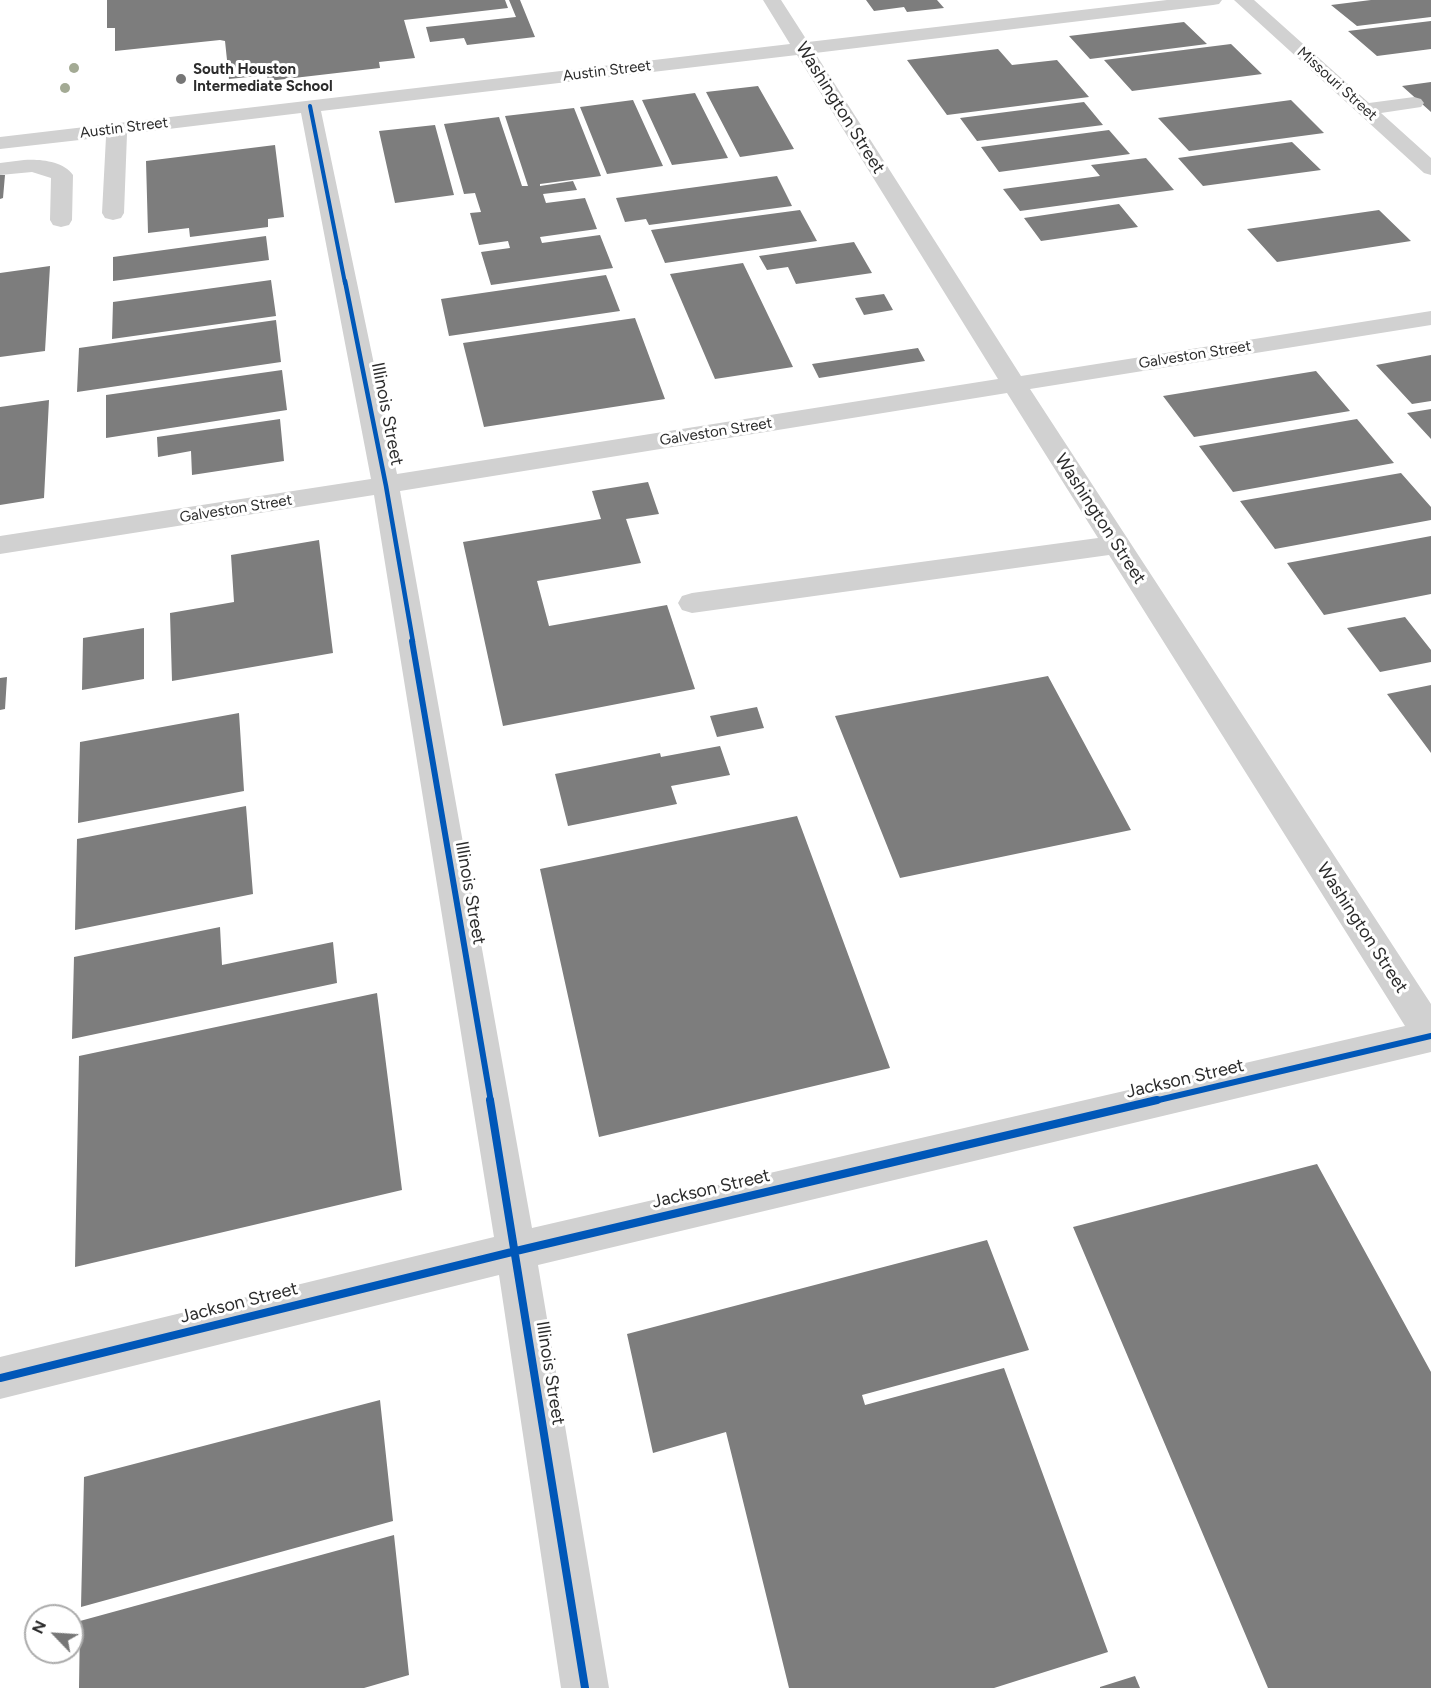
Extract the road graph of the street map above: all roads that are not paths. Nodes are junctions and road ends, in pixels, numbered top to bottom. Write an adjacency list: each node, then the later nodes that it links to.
1 (772, 0): 4 (street, Washington Street)
2 (1214, 0): 4 (street, Austin Street)
3 (1243, 0): 7 (street, Missouri Street)
4 (803, 48): 6 (street, Austin Street); 15 (street, Washington Street)
5 (1414, 103): 7 (street)
6 (310, 106): 8 (street, Austin Street); 16 (street, Illinois Street)
7 (1365, 109): 11 (street, Missouri Street)
8 (117, 129): 9 (street, Austin Street); 12 (street)
9 (0, 143)
10 (0, 169): 13 (street)
11 (1431, 169)
12 (113, 213)
13 (61, 220)
14 (1431, 318): 15 (street, Galveston Street)
15 (1013, 383): 16 (street, Galveston Street); 18 (street, Washington Street)
16 (386, 486): 17 (street, Galveston Street); 21 (street, Illinois Street)
17 (0, 545)
18 (1116, 545): 19 (street); 20 (street, Washington Street)
19 (692, 603)
20 (1431, 1036): 21 (street, Jackson Street)
21 (516, 1251): 22 (street, Jackson Street); 23 (street, Illinois Street)
22 (0, 1378)
23 (585, 1688)

